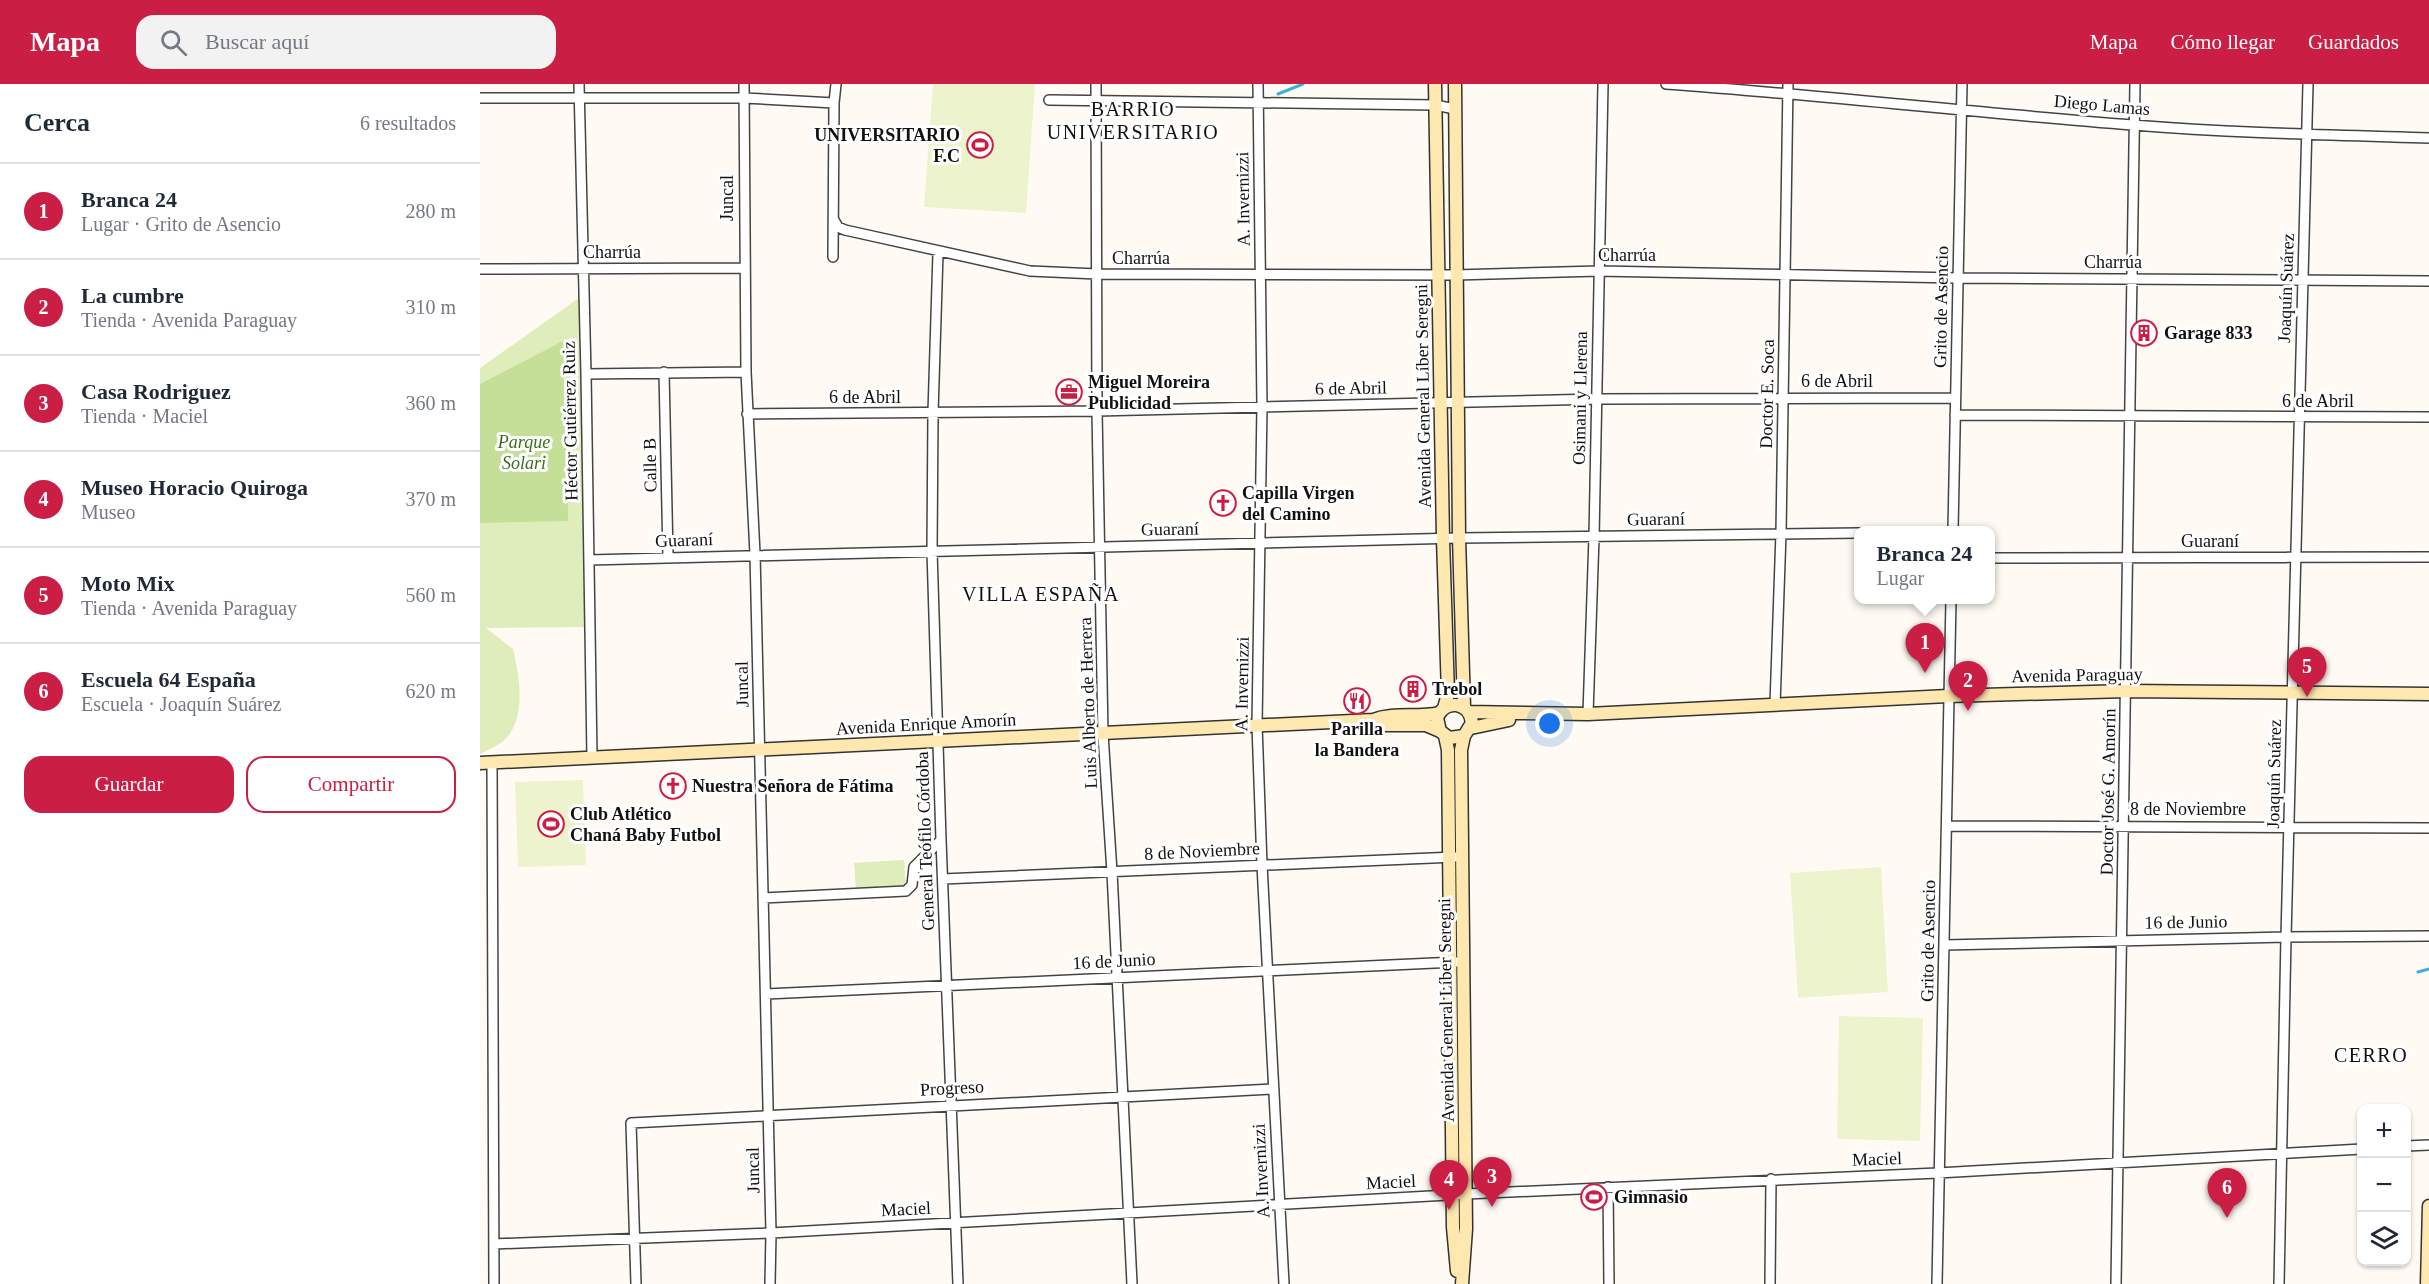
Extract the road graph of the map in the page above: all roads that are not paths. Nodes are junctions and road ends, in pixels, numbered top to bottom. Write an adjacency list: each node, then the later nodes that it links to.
1 (579, 84): 16 (street, Héctor Gutiérrez Ruiz)
2 (744, 84): 15 (street, Juncal)
3 (836, 84): 20 (street)
4 (1096, 84): 18 (street, Luis Alberto de Herrera)
5 (1258, 84): 19 (street, A. Invernizzi)
6 (1435, 84): 21 (street, Avenida General Líber Seregni)
7 (1455, 84): 22 (street, Avenida General Líber Seregni)
8 (1603, 84): 33 (street, Osimani y Llerena)
9 (1666, 84): 13 (street, Diego Lamas)
10 (1962, 84): 23 (street, Grito de Asencio)
11 (2135, 84): 24 (street, Doctor José G. Amorín)
12 (2308, 84): 25 (street, Joaquín Suárez)
13 (1788, 88): 23 (street, Diego Lamas); 36 (street, Doctor E. Soca)
14 (480, 98): 16 (street)
15 (744, 98): 16 (street); 20 (street); 31 (street, Juncal)
16 (579, 99): 30 (street, Héctor Gutiérrez Ruiz)
17 (1049, 100): 18 (street)
18 (1096, 100): 19 (street); 34 (street, Luis Alberto de Herrera)
19 (1258, 101): 21 (street); 35 (street, A. Invernizzi)
20 (834, 103): 27 (street)
21 (1436, 105): 22 (street); 37 (street, Avenida General Líber Seregni)
22 (1455, 109): 38 (street, Avenida General Líber Seregni)
23 (1961, 109): 24 (street, Diego Lamas); 39 (street, Grito de Asencio)
24 (2135, 125): 25 (street, Diego Lamas); 40 (street, Doctor José G. Amorín)
25 (2307, 135): 26 (street, Diego Lamas); 42 (street, Joaquín Suárez)
26 (2429, 138)
27 (834, 220): 28 (street, Charrúa); 29 (street)
28 (939, 253): 34 (street, Charrúa); 53 (street, General Teófilo Córdoba)
29 (833, 257)
30 (582, 268): 31 (street, Charrúa); 32 (street, Charrúa); 45 (street, Héctor Gutiérrez Ruiz)
31 (744, 268): 44 (street, Juncal)
32 (480, 269)
33 (1599, 271): 36 (street, Charrúa); 38 (street, Charrúa); 48 (street, Osimani y Llerena)
34 (1096, 274): 35 (street, Charrúa); 52 (street, Luis Alberto de Herrera)
35 (1260, 274): 37 (street, Charrúa); 51 (street, A. Invernizzi)
36 (1786, 274): 39 (street, Charrúa); 46 (street, Doctor E. Soca)
37 (1439, 275): 38 (street, Charrúa); 49 (street, Avenida General Líber Seregni)
38 (1455, 275): 50 (street, Avenida General Líber Seregni)
39 (1958, 278): 40 (street, Charrúa); 47 (street, Grito de Asencio)
40 (2132, 278): 42 (street, Charrúa); 56 (street, Doctor José G. Amorín)
41 (2429, 281): 42 (street, Charrúa)
42 (2303, 282): 57 (street, Joaquín Suárez)
43 (664, 372): 44 (street); 45 (street); 69 (street, Calle B)
44 (746, 372): 54 (street, Juncal)
45 (586, 374): 74 (street, Héctor Gutiérrez Ruiz)
46 (1784, 398): 47 (street, 6 de Abril); 48 (street, 6 de Abril); 60 (street, Doctor E. Soca)
47 (1955, 398): 55 (street, Grito de Asencio)
48 (1597, 399): 50 (street, 6 de Abril); 62 (street, Osimani y Llerena)
49 (1441, 403): 50 (street, 6 de Abril); 51 (street, 6 de Abril); 64 (street, Avenida General Líber Seregni)
50 (1457, 403): 63 (street, Avenida General Líber Seregni)
51 (1262, 406): 52 (street, 6 de Abril); 65 (street, A. Invernizzi)
52 (1097, 411): 53 (street, 6 de Abril); 66 (street, Luis Alberto de Herrera)
53 (933, 413): 54 (street, 6 de Abril); 67 (street, General Teófilo Córdoba)
54 (747, 414): 68 (street, Juncal)
55 (1955, 415): 56 (street, 6 de Abril); 59 (street, Grito de Asencio)
56 (2130, 416): 57 (street, 6 de Abril); 70 (street, Doctor José G. Amorín)
57 (2299, 417): 58 (street, 6 de Abril); 71 (street, Joaquín Suárez)
58 (2429, 417)
59 (1953, 526)
60 (1781, 533): 61 (street, Guaraní); 62 (street, Guaraní); 80 (street, Doctor E. Soca)
61 (1854, 533)
62 (1594, 537): 63 (street, Guaraní); 83 (street, Osimani y Llerena)
63 (1459, 538): 64 (street, Guaraní); 82 (street, Avenida General Líber Seregni)
64 (1443, 539): 65 (street, Guaraní); 81 (street, Avenida General Líber Seregni)
65 (1261, 543): 66 (street, Guaraní); 86 (street, A. Invernizzi)
66 (1100, 547): 67 (street, Guaraní); 88 (street, Luis Alberto de Herrera)
67 (932, 551): 68 (street, Guaraní); 90 (street, General Teófilo Córdoba)
68 (755, 554): 69 (street, Guaraní); 91 (street, Juncal)
69 (668, 556): 74 (street, Guaraní)
70 (2128, 557): 71 (street, Guaraní); 73 (street, Guaraní); 76 (street, Doctor José G. Amorín)
71 (2296, 557): 72 (street, Guaraní); 77 (street, Joaquín Suárez)
72 (2429, 557)
73 (1995, 558)
74 (589, 560): 92 (street, Héctor Gutiérrez Ruiz)
75 (1951, 604): 79 (street, Grito de Asencio)
76 (2126, 691): 77 (street, Avenida Paraguay); 79 (street, Avenida Paraguay); 94 (street, Doctor José G. Amorín)
77 (2292, 691): 78 (street, Avenida Paraguay); 96 (street, Joaquín Suárez)
78 (2429, 694)
79 (1948, 696): 80 (street, Avenida Paraguay); 95 (street, Grito de Asencio)
80 (1775, 705): 83 (street, Avenida Paraguay)
81 (1441, 710): 82 (street); 85 (street, Avenida Enrique Amorín); 89 (street)
82 (1467, 710): 84 (street, Avenida Paraguay); 87 (street)
83 (1587, 714): 84 (street, Avenida Paraguay)
84 (1546, 715): 87 (street, Avenida Paraguay)
85 (1373, 720): 86 (street, Avenida Enrique Amorín); 89 (street, Avenida Enrique Amorín)
86 (1257, 725): 88 (street, Avenida Enrique Amorín); 101 (street, A. Invernizzi)
87 (1468, 732): 89 (street); 99 (street, Avenida General Líber Seregni)
88 (1103, 734): 90 (street, Avenida Enrique Amorín); 102 (street, Luis Alberto de Herrera)
89 (1443, 734): 100 (street, Avenida General Líber Seregni)
90 (938, 741): 91 (street, Avenida Enrique Amorín); 98 (street, General Teófilo Córdoba)
91 (760, 750): 92 (street, Avenida Enrique Amorín); 104 (street, Juncal)
92 (592, 757): 93 (street, Avenida Enrique Amorín)
93 (486, 763): 135 (street)
94 (2124, 825): 95 (street, 8 de Noviembre); 96 (street, 8 de Noviembre); 107 (street, Doctor José G. Amorín)
95 (1947, 826): 108 (street, Grito de Asencio)
96 (2289, 826): 97 (street, 8 de Noviembre); 106 (street, Joaquín Suárez)
97 (2429, 828)
98 (940, 840): 103 (street, General Teófilo Córdoba); 104 (street)
99 (1463, 856): 100 (street, 8 de Noviembre); 109 (street, Avenida General Líber Seregni)
100 (1449, 857): 101 (street, 8 de Noviembre); 110 (street, Avenida General Líber Seregni)
101 (1262, 865): 102 (street, 8 de Noviembre); 111 (street, A. Invernizzi)
102 (1112, 872): 103 (street, 8 de Noviembre); 112 (street, Luis Alberto de Herrera)
103 (943, 879): 113 (street, General Teófilo Córdoba)
104 (763, 898): 114 (street, Juncal)
105 (2429, 936): 106 (street, 16 de Junio)
106 (2286, 937): 107 (street, 16 de Junio); 122 (street, Joaquín Suárez)
107 (2122, 940): 108 (street, 16 de Junio); 123 (street, Doctor José G. Amorín)
108 (1944, 945): 124 (street, Grito de Asencio)
109 (1464, 961): 110 (street, 16 de Junio); 127 (street, Avenida General Líber Seregni)
110 (1449, 962): 111 (street, 16 de Junio); 128 (street, Avenida General Líber Seregni)
111 (1269, 971): 112 (street, 16 de Junio); 115 (street, A. Invernizzi)
112 (1117, 977): 113 (street, 16 de Junio); 116 (street, Luis Alberto de Herrera)
113 (946, 986): 114 (street, 16 de Junio); 117 (street, General Teófilo Córdoba)
114 (766, 994): 118 (street, Juncal)
115 (1274, 1089): 116 (street, Progreso); 129 (street, A. Invernizzi)
116 (1123, 1096): 117 (street, Progreso); 131 (street, Luis Alberto de Herrera)
117 (951, 1104): 118 (street, Progreso); 132 (street, General Teófilo Córdoba)
118 (768, 1114): 133 (street, Juncal); 134 (street, Progreso)
119 (2429, 1145): 120 (street)
120 (2411, 1146)
121 (2357, 1149): 122 (street, Maciel)
122 (2282, 1154): 123 (street, Maciel); 147 (street, Joaquín Suárez)
123 (2118, 1162): 124 (street, Maciel); 146 (street, Doctor José G. Amorín)
124 (1938, 1173): 125 (street, Maciel); 145 (street, Grito de Asencio)
125 (1771, 1179): 126 (street, Maciel); 144 (street)
126 (1608, 1186): 127 (street, Maciel); 143 (street)
127 (1466, 1194): 128 (street, Maciel); 142 (street, Avenida General Líber Seregni)
128 (1452, 1195): 129 (street, Maciel); 142 (street, Avenida General Líber Seregni)
129 (1278, 1206): 131 (street, Maciel); 141 (street, A. Invernizzi)
130 (2429, 1206): 148 (street)
131 (1129, 1213): 132 (street, Maciel); 140 (street, Luis Alberto de Herrera)
132 (955, 1222): 133 (street, Maciel); 139 (street, General Teófilo Córdoba)
133 (771, 1233): 134 (street, Maciel); 138 (street, Juncal)
134 (635, 1239): 135 (street, Maciel); 137 (street)
135 (494, 1244): 136 (street)
136 (494, 1284)
137 (636, 1284)
138 (770, 1284)
139 (958, 1284)
140 (1132, 1284)
141 (1284, 1284)
142 (1460, 1284)
143 (1610, 1284)
144 (1770, 1284)
145 (1937, 1284)
146 (2116, 1284)
147 (2279, 1284)
148 (2427, 1284)

